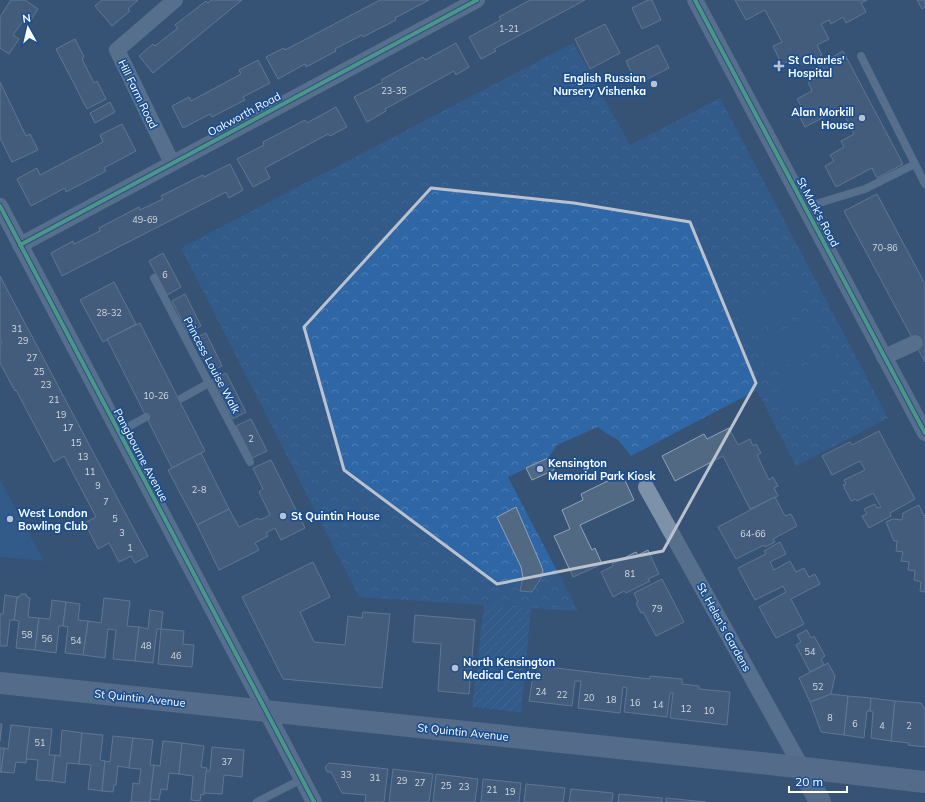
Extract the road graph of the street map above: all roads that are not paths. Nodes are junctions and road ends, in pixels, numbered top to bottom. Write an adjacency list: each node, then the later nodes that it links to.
1 (175, 0): 5 (street, Hill Farm Road)
2 (477, 0): 5 (street, Oakworth Road)
3 (695, 0): 9 (street, St Mark's Road)
4 (861, 56): 6 (lane)
5 (172, 163): 10 (street, Oakworth Road)
6 (915, 164): 7 (lane); 9 (lane)
7 (925, 184)
8 (0, 206): 10 (street, Pangbourne Avenue)
9 (806, 207): 13 (street, St Mark's Road)
10 (20, 245): 17 (street, Pangbourne Avenue)
11 (154, 278): 14 (lane, Princess Louise Walk)
12 (915, 343): 13 (street)
13 (884, 357): 18 (street, St Mark's Road)
14 (209, 383): 15 (lane); 19 (lane, Princess Louise Walk)
15 (182, 398)
16 (146, 417): 17 (lane)
17 (119, 432): 22 (street, Pangbourne Avenue)
18 (925, 433)
19 (250, 462)
20 (646, 487): 23 (street, St. Helen's Gardens)
21 (0, 683): 22 (main road, St Quintin Avenue)
22 (267, 711): 23 (main road, St Quintin Avenue); 24 (street, Pangbourne Avenue)
23 (802, 768): 25 (main road, St Quintin Avenue); 28 (main road)
24 (302, 779): 26 (lane); 27 (street, Pangbourne Avenue)
25 (925, 782)
26 (257, 802)
27 (314, 802)
28 (820, 802)

